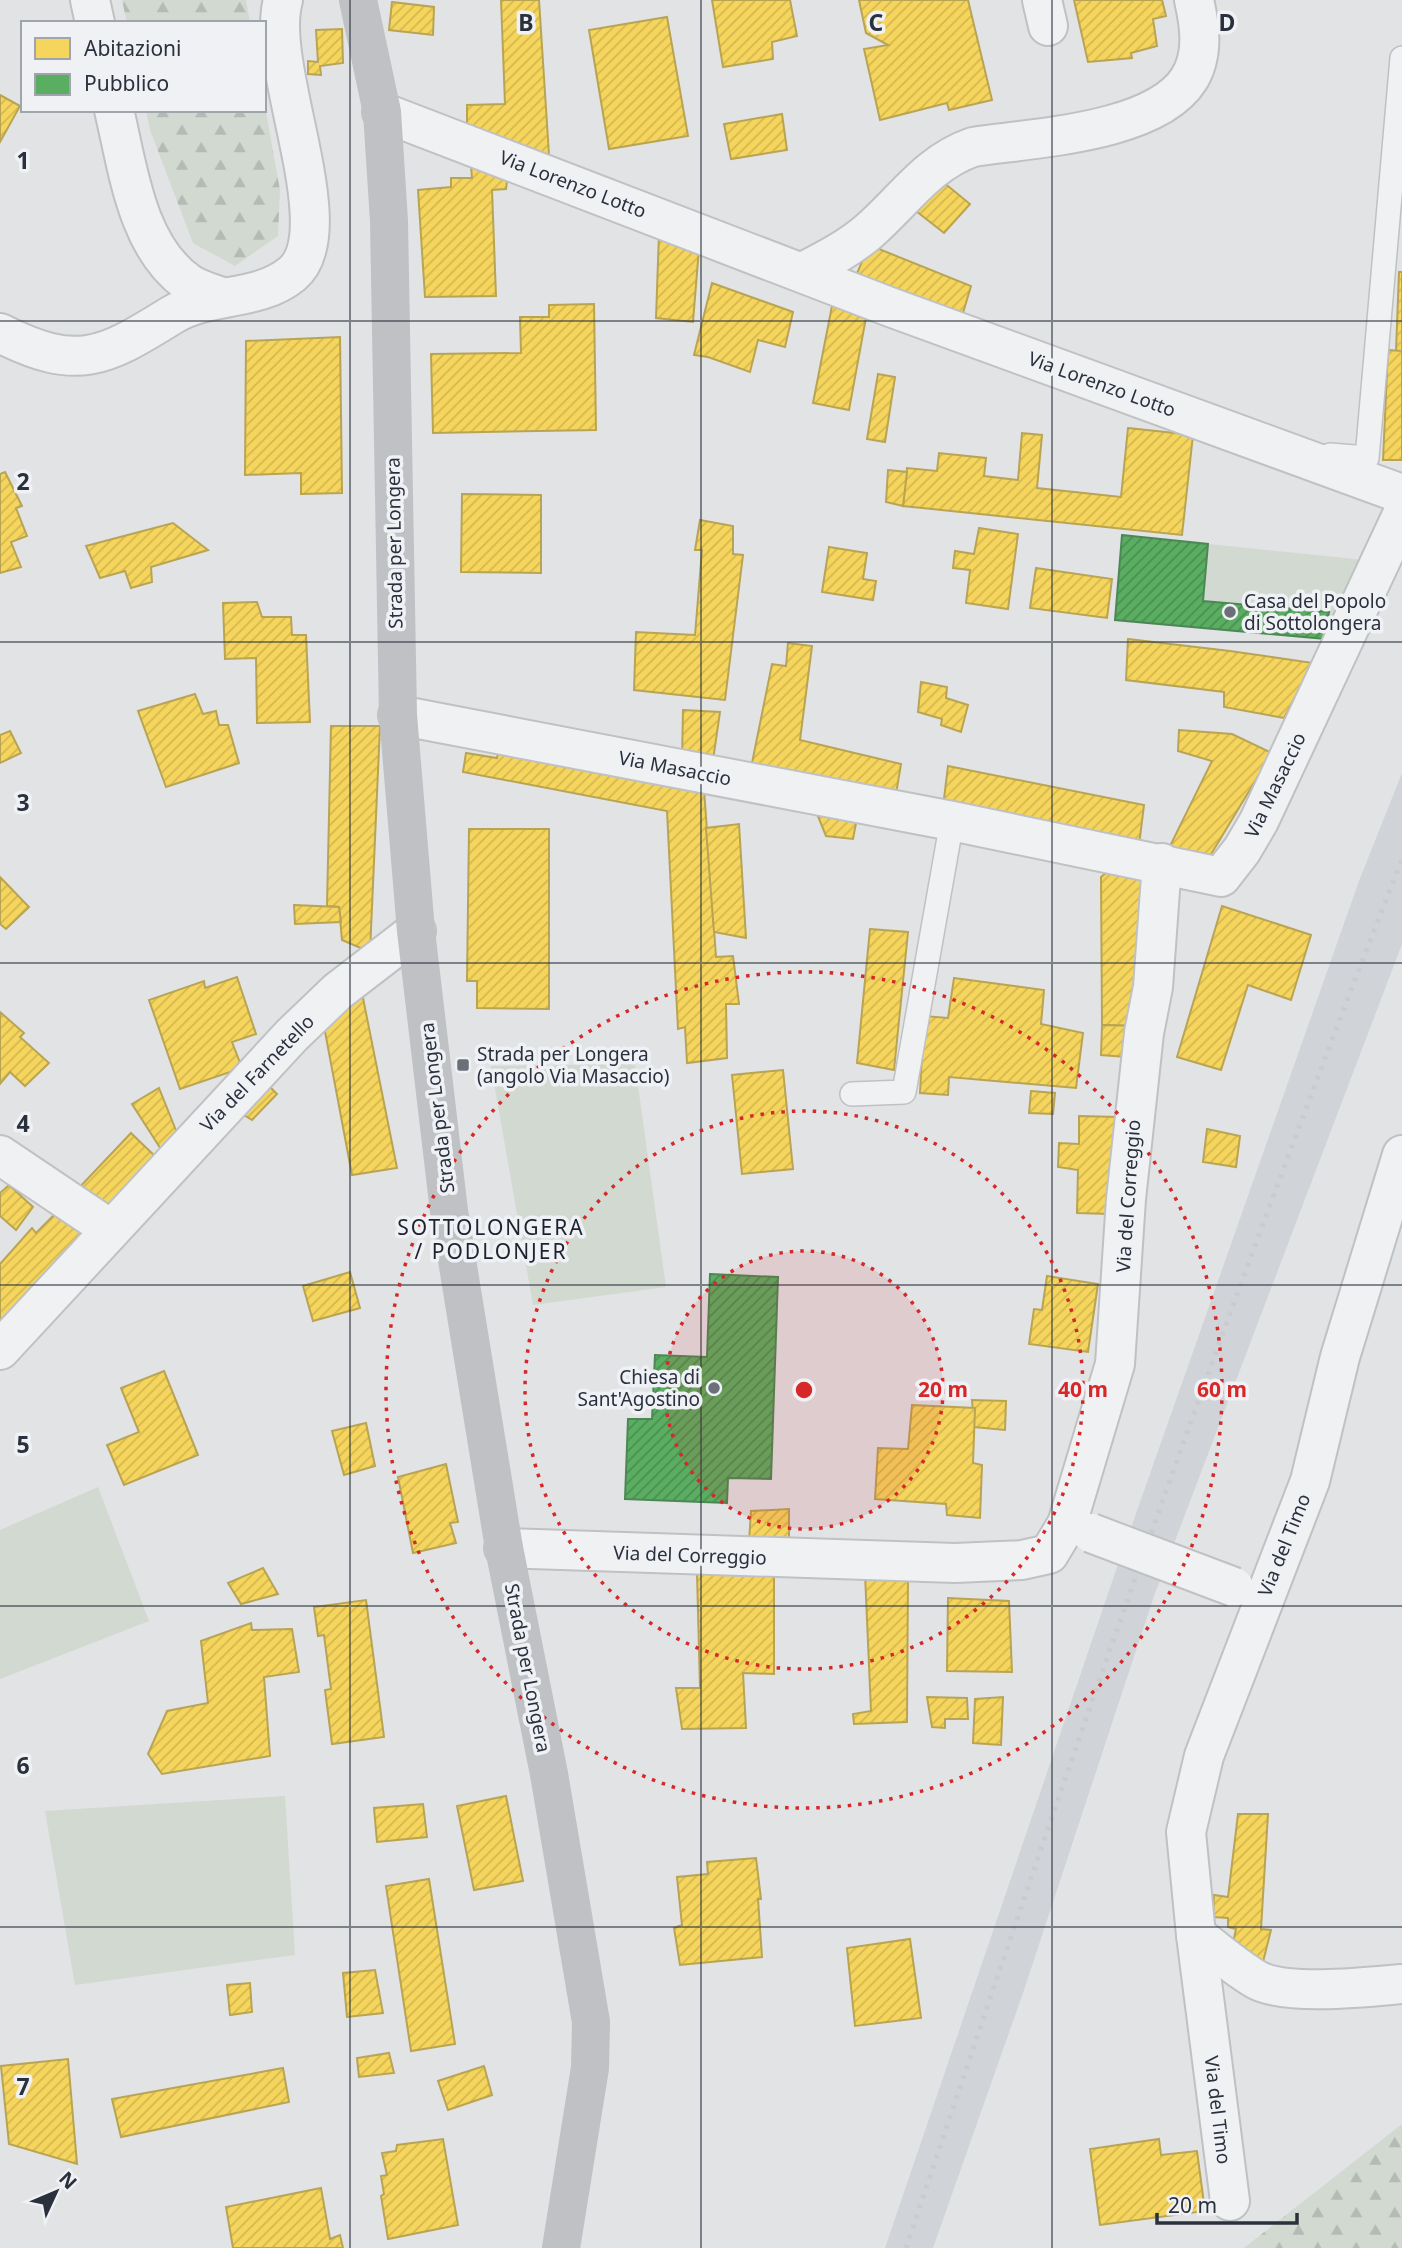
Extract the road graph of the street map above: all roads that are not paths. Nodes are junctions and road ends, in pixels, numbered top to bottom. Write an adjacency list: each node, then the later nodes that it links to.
1 (90, 0): 5 (street)
2 (283, 0): 10 (street)
3 (358, 0): 8 (street, Strada per Longera)
4 (1194, 0): 9 (street)
5 (95, 21)
6 (1402, 58): 12 (lane)
7 (114, 112): 10 (street)
8 (382, 112): 9 (street, Via Lorenzo Lotto); 15 (street, Strada per Longera)
9 (803, 272): 12 (street, Via Lorenzo Lotto)
10 (222, 298): 11 (street)
11 (0, 333)
12 (1265, 443): 13 (street, Via Lorenzo Lotto)
13 (1402, 494)
14 (1402, 515): 17 (street, Via Masaccio)
15 (398, 715): 16 (street, Via Masaccio); 18 (street, Strada per Longera)
16 (952, 821): 17 (street, Via Masaccio); 19 (lane)
17 (1162, 863): 24 (street, Via del Correggio)
18 (416, 930): 22 (street, Via del Farnetello); 25 (street, Strada per Longera)
19 (852, 1094)
20 (0, 1155): 22 (street)
21 (1402, 1155): 26 (street, Via del Timo)
22 (110, 1229): 23 (street, Via del Farnetello)
23 (0, 1350)
24 (1079, 1528): 25 (street, Via del Correggio); 26 (street, bridge)
25 (505, 1548): 30 (street, Strada per Longera)
26 (1248, 1593): 27 (street, Via del Timo)
27 (1196, 1936): 28 (street); 29 (street, Via del Timo)
28 (1402, 1984)
29 (1230, 2201)
30 (561, 2248)

